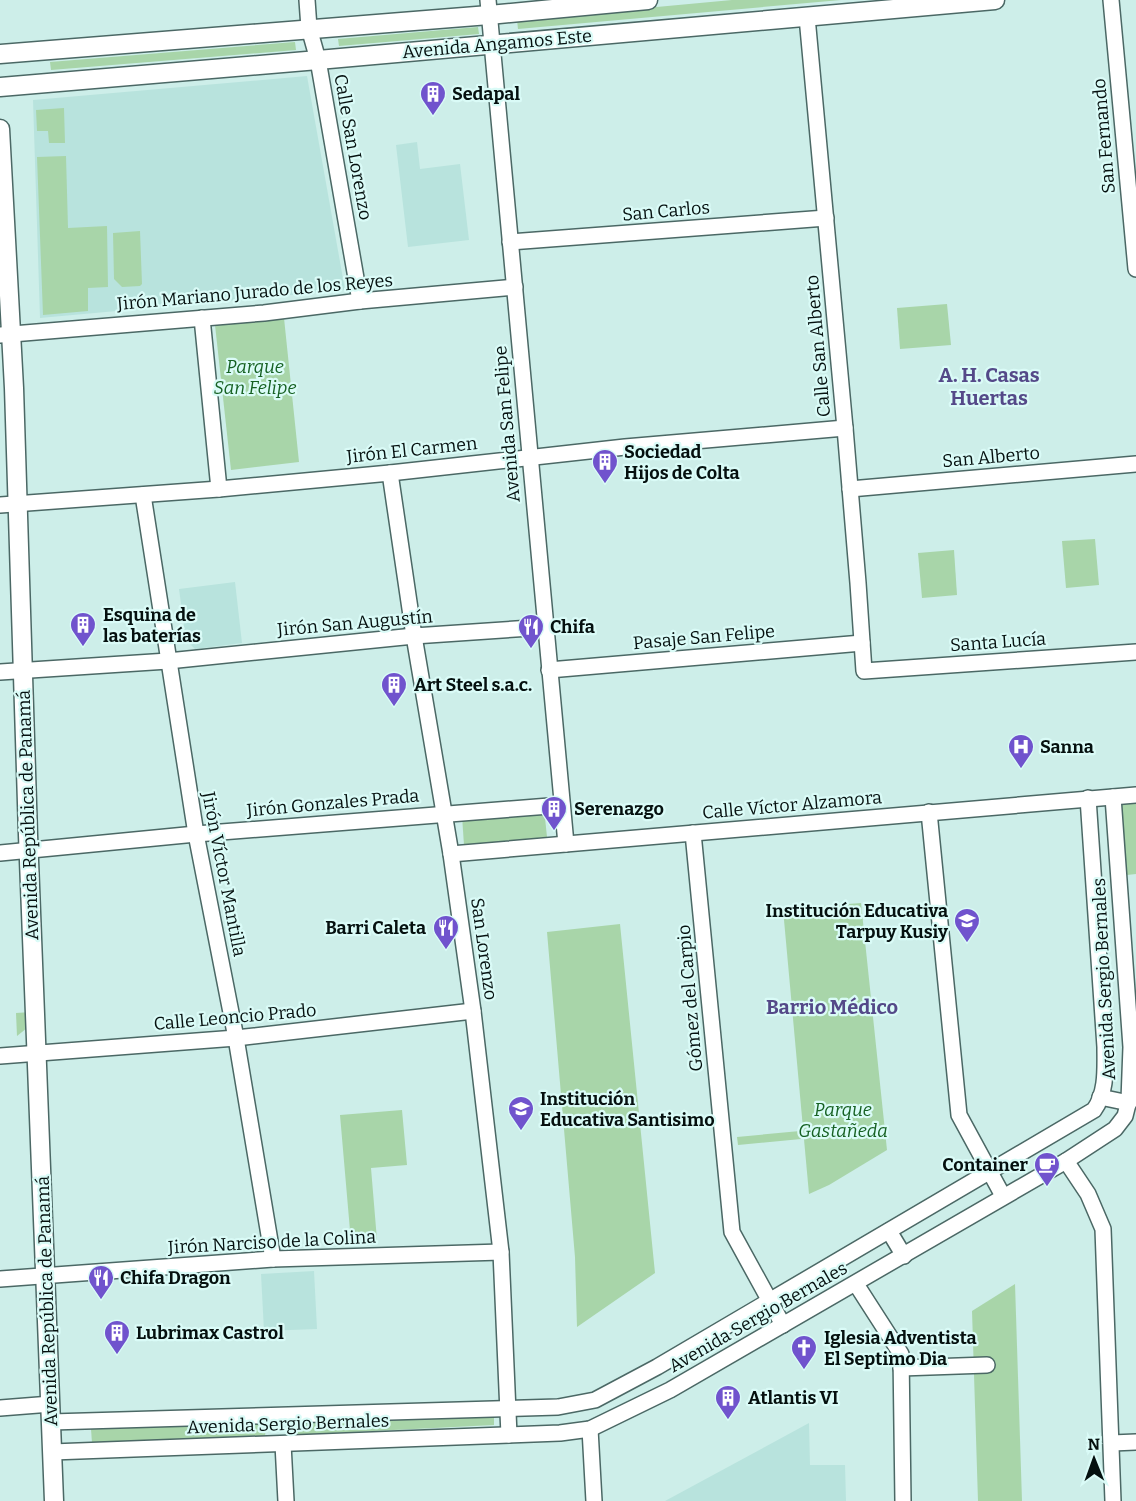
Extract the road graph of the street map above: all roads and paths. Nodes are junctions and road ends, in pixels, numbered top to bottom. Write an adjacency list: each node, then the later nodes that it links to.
1 (307, 0): 7 (street, Calle San Lorenzo)
2 (648, 0): 5 (main road, Avenida Angamos Este)
3 (995, 0): 6 (main road, Avenida Angamos Este)
4 (1111, 0): 15 (street, San Fernando)
5 (488, 8): 7 (main road, Avenida Angamos Este); 8 (street, Avenida San Felipe)
6 (807, 17): 8 (main road, Avenida Angamos Este); 13 (street, Calle San Alberto)
7 (309, 28): 9 (main road, Avenida Angamos Este); 10 (street, Calle San Lorenzo)
8 (491, 45): 10 (main road, Avenida Angamos Este); 14 (street, Avenida San Felipe)
9 (0, 54)
10 (318, 60): 11 (main road, Avenida Angamos Este); 17 (street, Calle San Lorenzo)
11 (0, 87)
12 (0, 129): 19 (main road, Avenida República de Panamá)
13 (826, 218): 14 (street, San Carlos); 20 (street, Calle San Alberto)
14 (510, 242): 16 (street, Avenida San Felipe)
15 (1136, 269)
16 (515, 287): 17 (street, Jirón Mariano Jurado de los Reyes); 21 (street, Avenida San Felipe)
17 (360, 301): 18 (street, Jirón Mariano Jurado de los Reyes)
18 (202, 318): 19 (street, Jirón Mariano Jurado de los Reyes); 24 (street)
19 (5, 335): 27 (main road, Avenida República de Panamá)
20 (845, 428): 21 (street, Jirón El Carmen); 25 (street, Calle San Alberto)
21 (529, 458): 23 (street, Jirón El Carmen); 28 (street, Avenida San Felipe)
22 (1136, 464): 25 (street, San Alberto)
23 (390, 473): 24 (street, Jirón El Carmen); 29 (street, San Lorenzo)
24 (219, 489): 26 (street, Jirón El Carmen)
25 (850, 489): 30 (street, Calle San Alberto)
26 (143, 495): 27 (street, Jirón El Carmen); 32 (street, Jirón Víctor Mantilla)
27 (9, 505): 33 (main road, Avenida República de Panamá)
28 (546, 627): 29 (street, Jirón San Augustín); 34 (street, Avenida San Felipe)
29 (414, 636): 32 (street, Jirón San Augustín); 42 (street, San Lorenzo)
30 (862, 643): 34 (street, Pasaje San Felipe); 35 (street, Calle San Alberto)
31 (1136, 652): 35 (street, Santa Lucía)
32 (168, 661): 33 (street, Jirón San Augustín); 44 (street, Jirón Víctor Mantilla)
33 (23, 670): 36 (street, Jirón San Augustín); 46 (main road, Avenida República de Panamá)
34 (549, 670): 40 (street, Avenida San Felipe)
35 (864, 671)
36 (0, 672)
37 (1136, 795): 38 (street, Calle Víctor Alzamora)
38 (1113, 797): 39 (street, Calle Víctor Alzamora); 54 (street, Avenida Sergio Bernales)
39 (1088, 798): 41 (street, Calle Víctor Alzamora); 53 (street, Avenida Sergio Bernales)
40 (562, 805): 42 (street, Jirón Gonzales Prada); 45 (street, Avenida San Felipe)
41 (929, 812): 43 (street, Calle Víctor Alzamora); 56 (street)
42 (444, 814): 44 (street, Jirón Gonzales Prada); 48 (street, San Lorenzo)
43 (693, 833): 45 (street, Calle Víctor Alzamora); 65 (street, Gómez del Carpio)
44 (196, 834): 46 (street, Jirón Gonzales Prada); 50 (street, Jirón Víctor Mantilla)
45 (566, 844): 48 (street, Calle Víctor Alzamora)
46 (29, 850): 47 (street, Jirón Gonzales Prada); 51 (main road, Avenida República de Panamá)
47 (0, 853)
48 (451, 854): 49 (street, San Lorenzo)
49 (473, 1011): 50 (street, Calle Leoncio Prado); 59 (street, San Lorenzo)
50 (236, 1038): 51 (street, Calle Leoncio Prado); 61 (street, Jirón Víctor Mantilla)
51 (37, 1053): 52 (street, Calle Leoncio Prado); 62 (main road, Avenida República de Panamá)
52 (0, 1056)
53 (1100, 1098): 54 (street); 56 (street, Avenida Sergio Bernales)
54 (1128, 1104): 55 (street, Avenida Sergio Bernales)
55 (1066, 1161): 57 (street, Avenida Sergio Bernales); 78 (street)
56 (989, 1171): 57 (street); 58 (street, Avenida Sergio Bernales)
57 (1004, 1196): 60 (street, Avenida Sergio Bernales)
58 (889, 1231): 60 (street); 65 (street, Avenida Sergio Bernales)
59 (501, 1252): 61 (street, Jirón Narciso de la Colina); 72 (street, San Lorenzo)
60 (904, 1256): 64 (street, Avenida Sergio Bernales)
61 (273, 1259): 62 (street, Jirón Narciso de la Colina)
62 (46, 1274): 63 (street, Jirón Narciso de la Colina); 71 (main road, Avenida República de Panamá)
63 (0, 1279)
64 (856, 1284): 66 (street, Avenida Sergio Bernales); 69 (street)
65 (770, 1302): 66 (street, Gómez del Carpio); 68 (street, Avenida Sergio Bernales)
66 (783, 1325): 70 (street, Avenida Sergio Bernales)
67 (987, 1365): 69 (street)
68 (657, 1367): 70 (street); 72 (street, Avenida Sergio Bernales)
69 (901, 1368): 84 (street)
70 (669, 1390): 75 (street, Avenida Sergio Bernales)
71 (51, 1404): 73 (street); 74 (main road, Avenida República de Panamá)
72 (508, 1407): 74 (street, Avenida Sergio Bernales); 76 (street, San Lorenzo)
73 (0, 1408)
74 (51, 1422): 80 (main road, Avenida República de Panamá)
75 (590, 1430): 76 (street, Avenida Sergio Bernales); 83 (street)
76 (509, 1435): 79 (street, Avenida Sergio Bernales)
77 (1136, 1442): 78 (street)
78 (1112, 1443): 85 (street)
79 (283, 1444): 80 (street, Avenida Sergio Bernales); 82 (street)
80 (52, 1452): 81 (main road, Avenida República de Panamá)
81 (54, 1501)
82 (286, 1501)
83 (594, 1501)
84 (903, 1501)
85 (1113, 1501)

